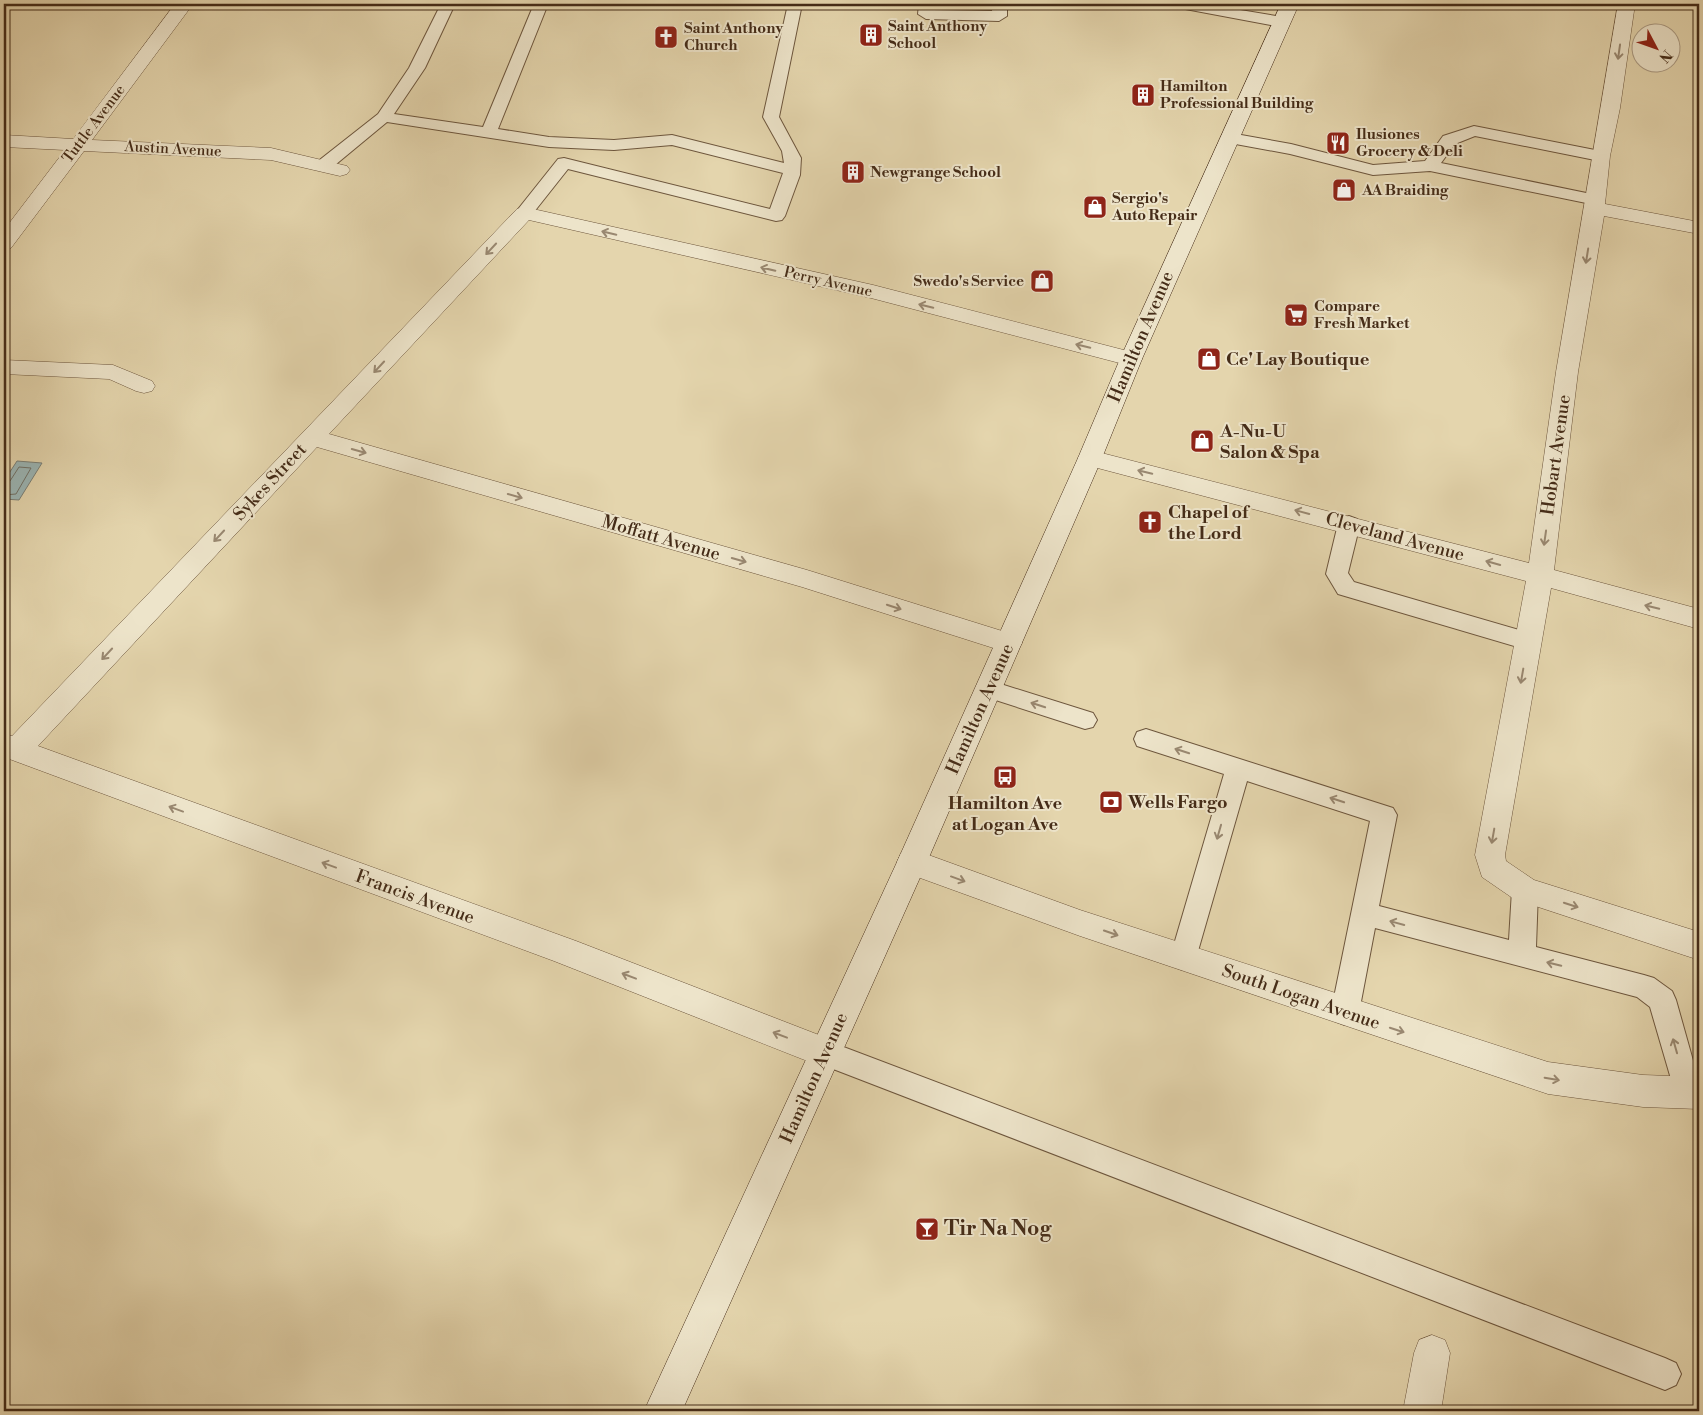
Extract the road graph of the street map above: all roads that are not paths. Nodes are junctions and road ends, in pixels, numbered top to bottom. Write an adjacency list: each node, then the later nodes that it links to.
1 (184, 4): 15 (street, Tuttle Avenue)
2 (448, 4): 10 (lane)
3 (540, 4): 11 (lane)
4 (795, 4): 20 (lane)
5 (926, 4): 6 (lane)
6 (1000, 4)
7 (1180, 4): 9 (lane)
8 (1626, 4): 16 (street, Hobart Avenue, one-way to 16)
9 (1286, 13): 12 (street, Hamilton Avenue)
10 (384, 117): 11 (lane); 19 (lane)
11 (488, 134): 14 (lane)
12 (1230, 138): 18 (lane); 25 (street, Hamilton Avenue)
13 (4, 141): 15 (street, Austin Avenue)
14 (550, 142): 17 (lane); 20 (lane)
15 (79, 145): 19 (street, Austin Avenue); 24 (street, Tuttle Avenue)
16 (1600, 156): 18 (lane); 21 (street, Hobart Avenue)
17 (564, 163): 20 (lane); 22 (lane)
18 (1430, 166): 21 (lane)
19 (332, 168)
20 (791, 170)
21 (1595, 204): 23 (street); 31 (street, Hobart Avenue, one-way to 31)
22 (524, 213): 25 (street, Perry Avenue, one-way to 22); 28 (street, Sykes Street, one-way to 28)
23 (1699, 228)
24 (4, 244)
25 (1131, 359): 29 (street, Hamilton Avenue)
26 (4, 366): 27 (street)
27 (144, 386)
28 (312, 437): 34 (street, Moffatt Avenue, one-way to 34); 38 (street, Sykes Street, one-way to 38)
29 (1090, 458): 30 (street, Cleveland Avenue, one-way to 29); 34 (street, Hamilton Avenue)
30 (1348, 524): 31 (street, Cleveland Avenue, one-way to 30); 33 (lane)
31 (1540, 577): 32 (street, Cleveland Avenue, one-way to 31); 33 (street, Hobart Avenue)
32 (1699, 619)
33 (1528, 641): 41 (street, Hobart Avenue, one-way to 41)
34 (1009, 643): 35 (street, Hamilton Avenue)
35 (988, 689): 36 (lane, one-way to 35); 40 (street, Hamilton Avenue)
36 (1084, 720)
37 (1146, 739): 39 (lane, one-way to 37)
38 (10, 747): 47 (street, Francis Avenue, one-way to 38)
39 (1238, 769): 42 (lane, one-way to 39); 45 (lane, one-way to 45)
40 (912, 862): 45 (street, South Logan Avenue, one-way to 45); 47 (street, Hamilton Avenue)
41 (1524, 890): 43 (street, one-way to 43); 44 (lane)
42 (1365, 914): 44 (lane, one-way to 42); 46 (lane)
43 (1699, 946)
44 (1522, 956): 48 (lane, one-way to 44)
45 (1182, 958): 46 (street, South Logan Avenue)
46 (1345, 1012): 48 (street, South Logan Avenue, one-way to 48)
47 (825, 1053): 50 (lane); 51 (street, Hamilton Avenue)
48 (1694, 1093)
49 (1432, 1352): 52 (street)
50 (1665, 1374)
51 (663, 1411)
52 (1422, 1411)

